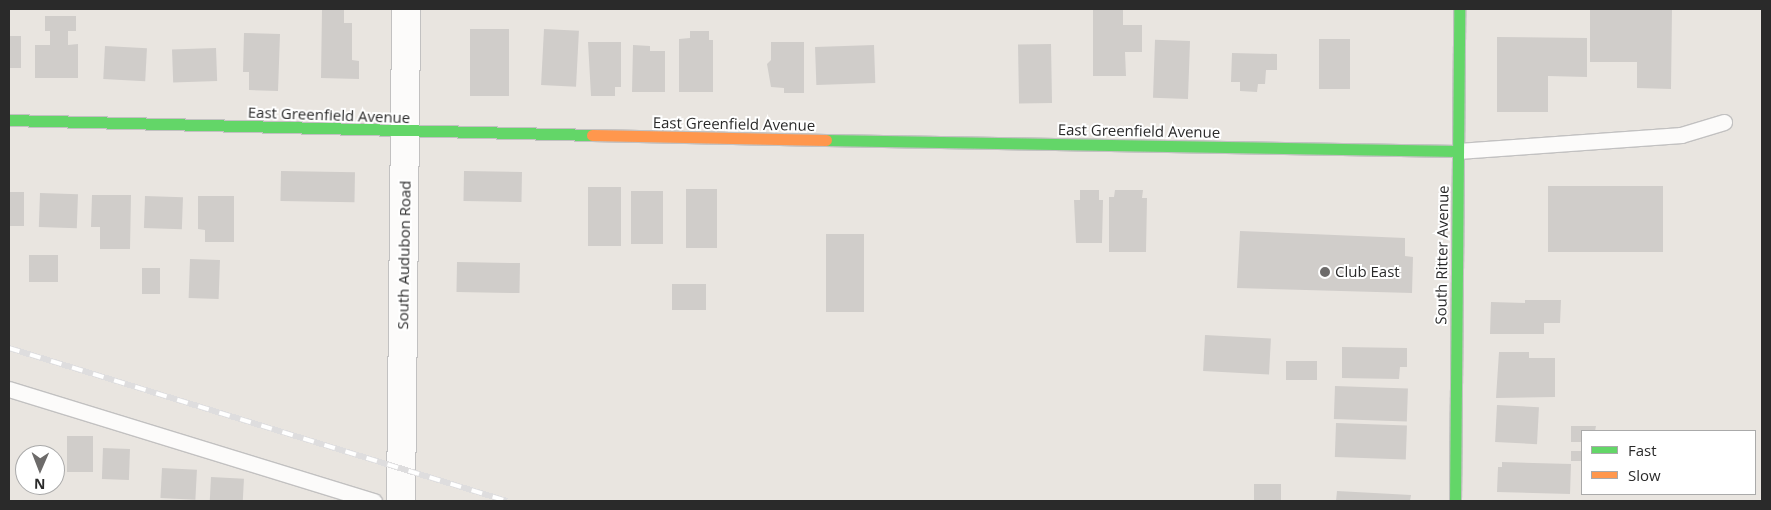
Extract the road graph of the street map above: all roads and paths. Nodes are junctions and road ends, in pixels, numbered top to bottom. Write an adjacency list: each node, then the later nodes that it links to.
1 (406, 9): 5 (street, South Audubon Road)
2 (1460, 9): 6 (street, South Ritter Avenue)
3 (9, 120): 5 (street, East Greenfield Avenue)
4 (1724, 122): 6 (lane)
5 (406, 132): 6 (street, East Greenfield Avenue); 9 (street, South Audubon Road)
6 (1458, 151): 10 (street, South Ritter Avenue)
7 (9, 389): 8 (lane)
8 (374, 501)
9 (401, 501)
10 (1455, 501)

